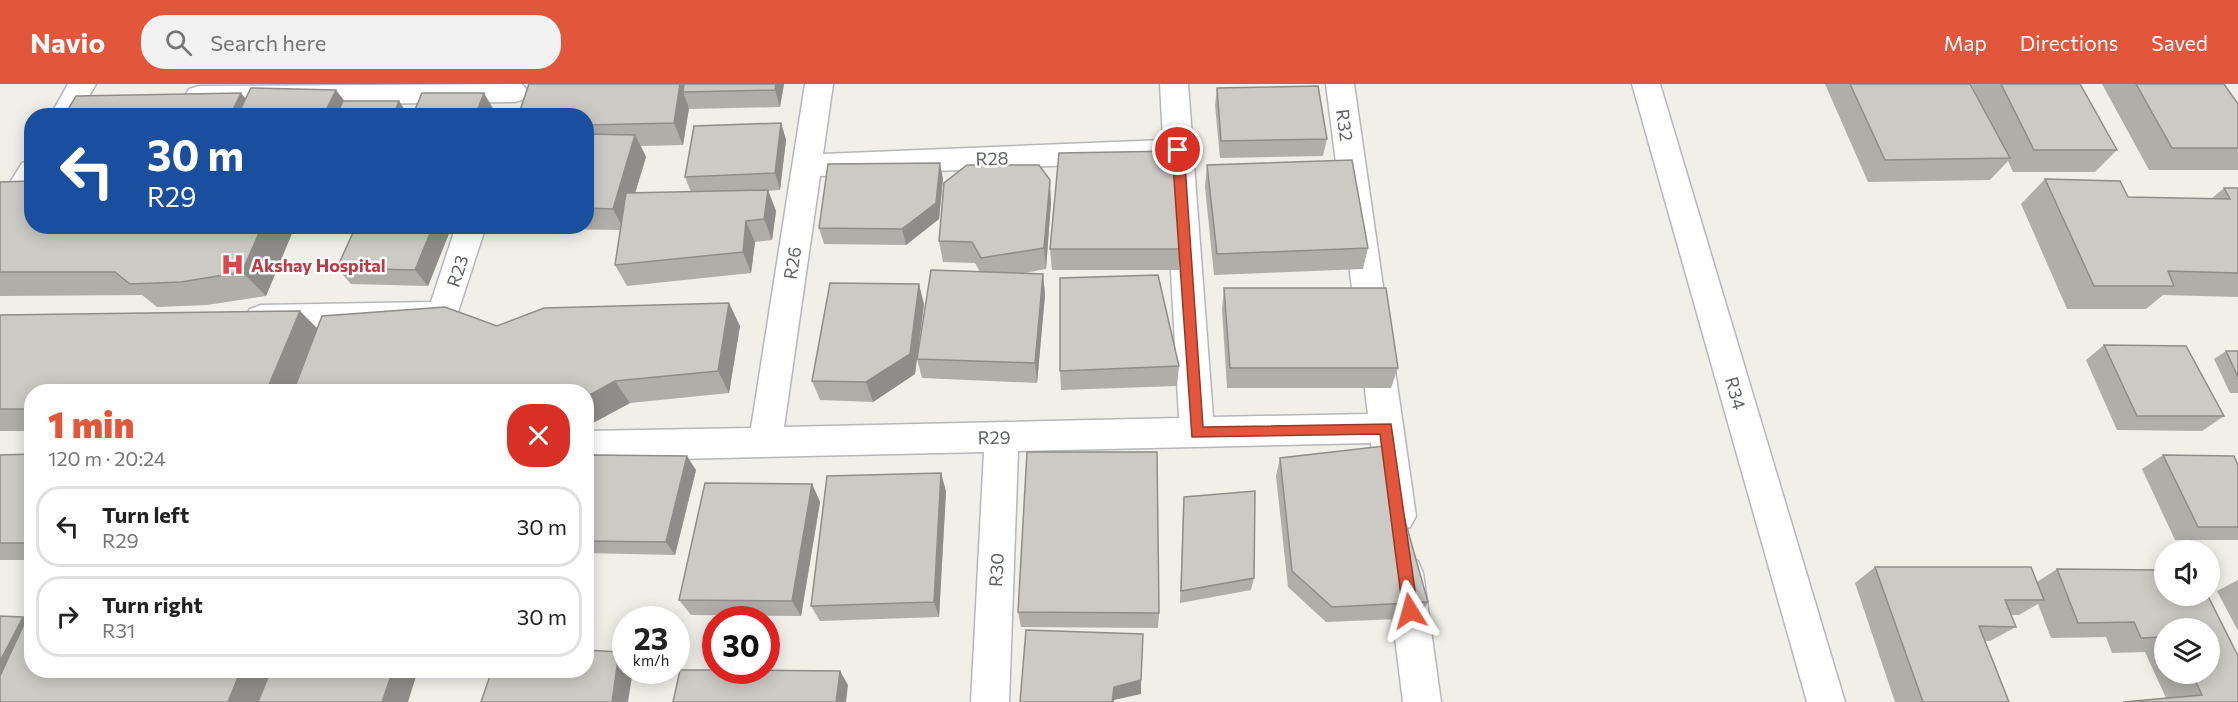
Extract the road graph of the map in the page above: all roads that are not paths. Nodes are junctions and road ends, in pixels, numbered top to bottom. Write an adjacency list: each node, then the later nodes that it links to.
1 (819, 84): 10 (street, R26)
2 (1174, 84): 9 (street)
3 (1340, 84): 15 (street, R32)
4 (1646, 84): 22 (street, R34)
5 (169, 96): 7 (street)
6 (110, 97): 8 (street)
7 (513, 97)
8 (73, 99)
9 (1178, 150): 10 (street, R28); 16 (street)
10 (807, 166): 18 (street, R26)
11 (24, 184): 12 (street)
12 (0, 225)
13 (468, 234): 14 (street, R23)
14 (227, 319)
15 (1386, 428): 16 (street, R29); 21 (street, R32)
16 (1197, 433): 17 (street, R29)
17 (1002, 437): 18 (street, R29); 20 (street, R30)
18 (765, 443): 19 (street, R29)
19 (595, 446)
20 (990, 702)
21 (1422, 702)
22 (1826, 702)

